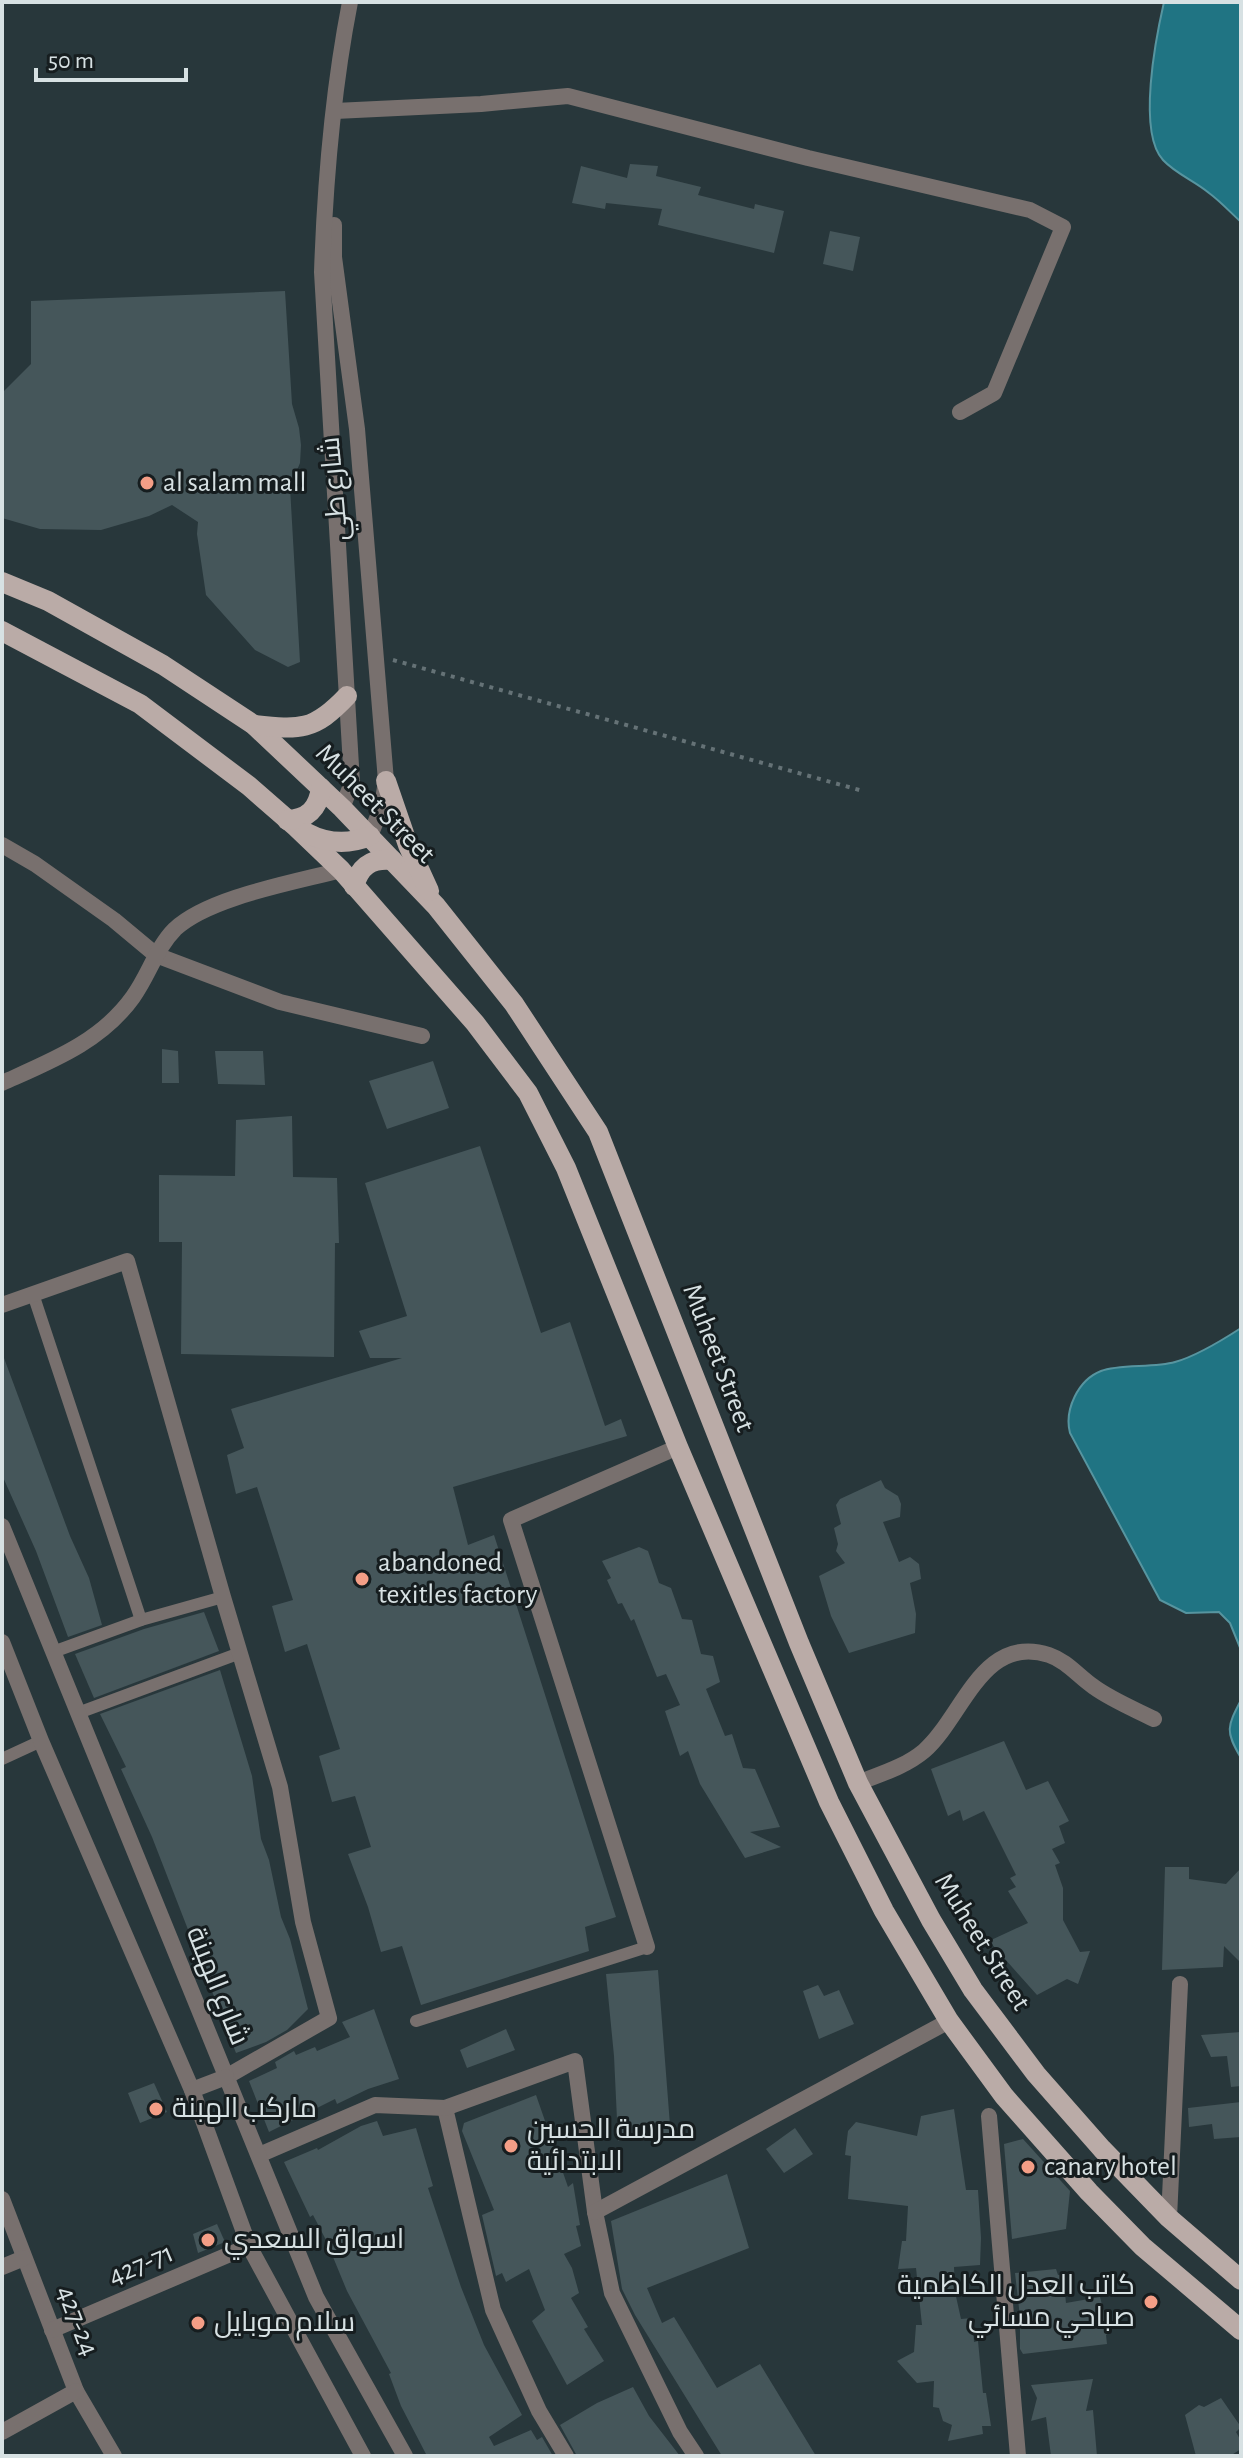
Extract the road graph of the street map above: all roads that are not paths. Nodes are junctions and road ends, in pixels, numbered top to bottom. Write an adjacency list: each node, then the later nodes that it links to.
1 (350, 2): 2 (street, شارع طي)
2 (335, 111): 3 (street, شارع طي); 4 (street)
3 (333, 136): 7 (street, شارع طي); 9 (street, شارع طي)
4 (960, 412)
5 (2, 582): 8 (main road, Muheet Street)
6 (2, 631): 12 (main road)
7 (347, 696): 8 (main road); 11 (street, شارع طي)
8 (254, 725): 10 (main road, Muheet Street)
9 (386, 781): 13 (street, شارع طي); 18 (main road)
10 (321, 788): 11 (main road, Muheet Street); 12 (main road)
11 (342, 808): 13 (main road, Muheet Street); 14 (main road)
12 (292, 823): 14 (main road); 17 (main road)
13 (370, 836): 14 (main road); 16 (main road, Muheet Street)
14 (334, 842): 17 (main road)
15 (2, 845): 19 (street)
16 (392, 860): 17 (main road); 18 (main road, Muheet Street)
17 (348, 878): 19 (street); 24 (main road)
18 (436, 906): 35 (main road, Muheet Street)
19 (156, 955): 20 (street); 21 (street)
20 (422, 1036)
21 (2, 1083)
22 (33, 1294): 23 (street); 26 (street); 27 (lane)
23 (2, 1305)
24 (678, 1447): 36 (street); 39 (main road)
25 (2, 1526): 29 (street, شارع الهبنة)
26 (223, 1597): 27 (lane); 30 (street)
27 (141, 1620): 29 (lane)
28 (2, 1642): 33 (street)
29 (53, 1652): 31 (street, شارع الهبنة)
30 (240, 1653): 31 (lane); 40 (street)
31 (78, 1713): 40 (street, شارع الهبنة)
32 (1154, 1719): 35 (street)
33 (41, 1741): 34 (lane); 41 (street)
34 (2, 1759)
35 (858, 1783): 47 (main road, Muheet Street)
36 (647, 1947): 38 (lane)
37 (1180, 1984): 47 (street)
38 (416, 2021)
39 (949, 2021): 46 (street); 53 (main road)
40 (226, 2077): 41 (street); 44 (street, شارع الهبنة)
41 (192, 2090): 48 (street)
42 (445, 2108): 44 (street); 46 (street); 60 (street)
43 (989, 2116): 61 (street)
44 (259, 2155): 59 (street, شارع الهبنة)
45 (2, 2199): 49 (street, 427-24)
46 (595, 2212): 56 (street)
47 (1169, 2218): 51 (main road, Muheet Street)
48 (249, 2246): 52 (street, 427-71); 58 (street)
49 (24, 2258): 50 (street); 52 (street, 427-24)
50 (2, 2267)
51 (1241, 2280)
52 (52, 2330): 54 (street, 427-24)
53 (1241, 2330)
54 (76, 2391): 55 (street); 57 (street, 427-24)
55 (2, 2432)
56 (690, 2454)
57 (114, 2456)
58 (363, 2456)
59 (405, 2456)
60 (566, 2456)
61 (1018, 2456)

